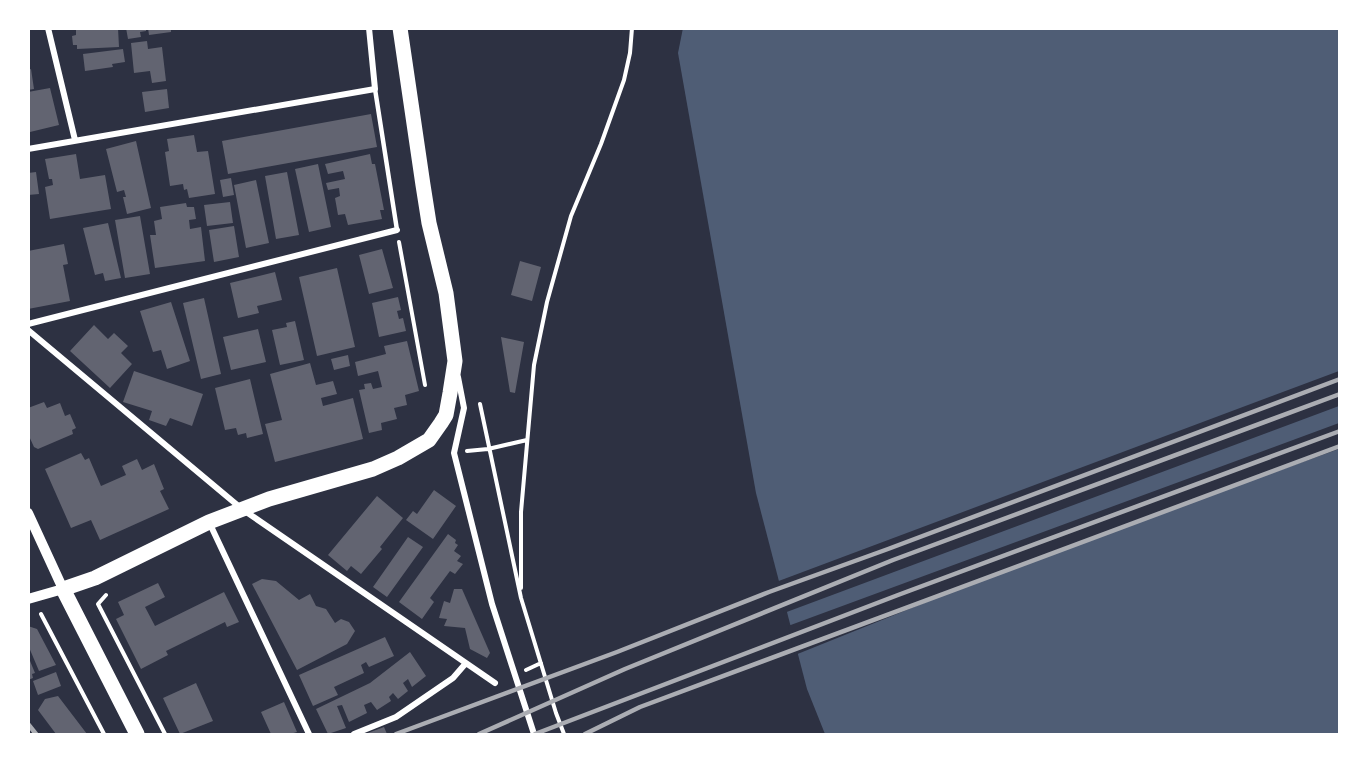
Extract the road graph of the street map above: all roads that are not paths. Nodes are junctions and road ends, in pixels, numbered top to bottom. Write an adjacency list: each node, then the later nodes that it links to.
1 (48, 28): 5 (street)
2 (369, 28): 4 (street)
3 (400, 28): 10 (main road)
4 (375, 89): 5 (street); 7 (lane)
5 (75, 140): 6 (street)
6 (28, 149)
7 (397, 230): 8 (street)
8 (28, 324)
9 (28, 330): 11 (street)
10 (455, 361): 11 (main road); 21 (street)
11 (242, 509): 13 (main road); 16 (street)
12 (28, 513): 14 (street)
13 (209, 522): 14 (main road); 19 (street)
14 (63, 590): 15 (street); 18 (main road)
15 (28, 599)
16 (466, 663): 17 (street); 20 (street)
17 (495, 683)
18 (137, 735)
19 (309, 735)
20 (354, 735)
21 (534, 735)

